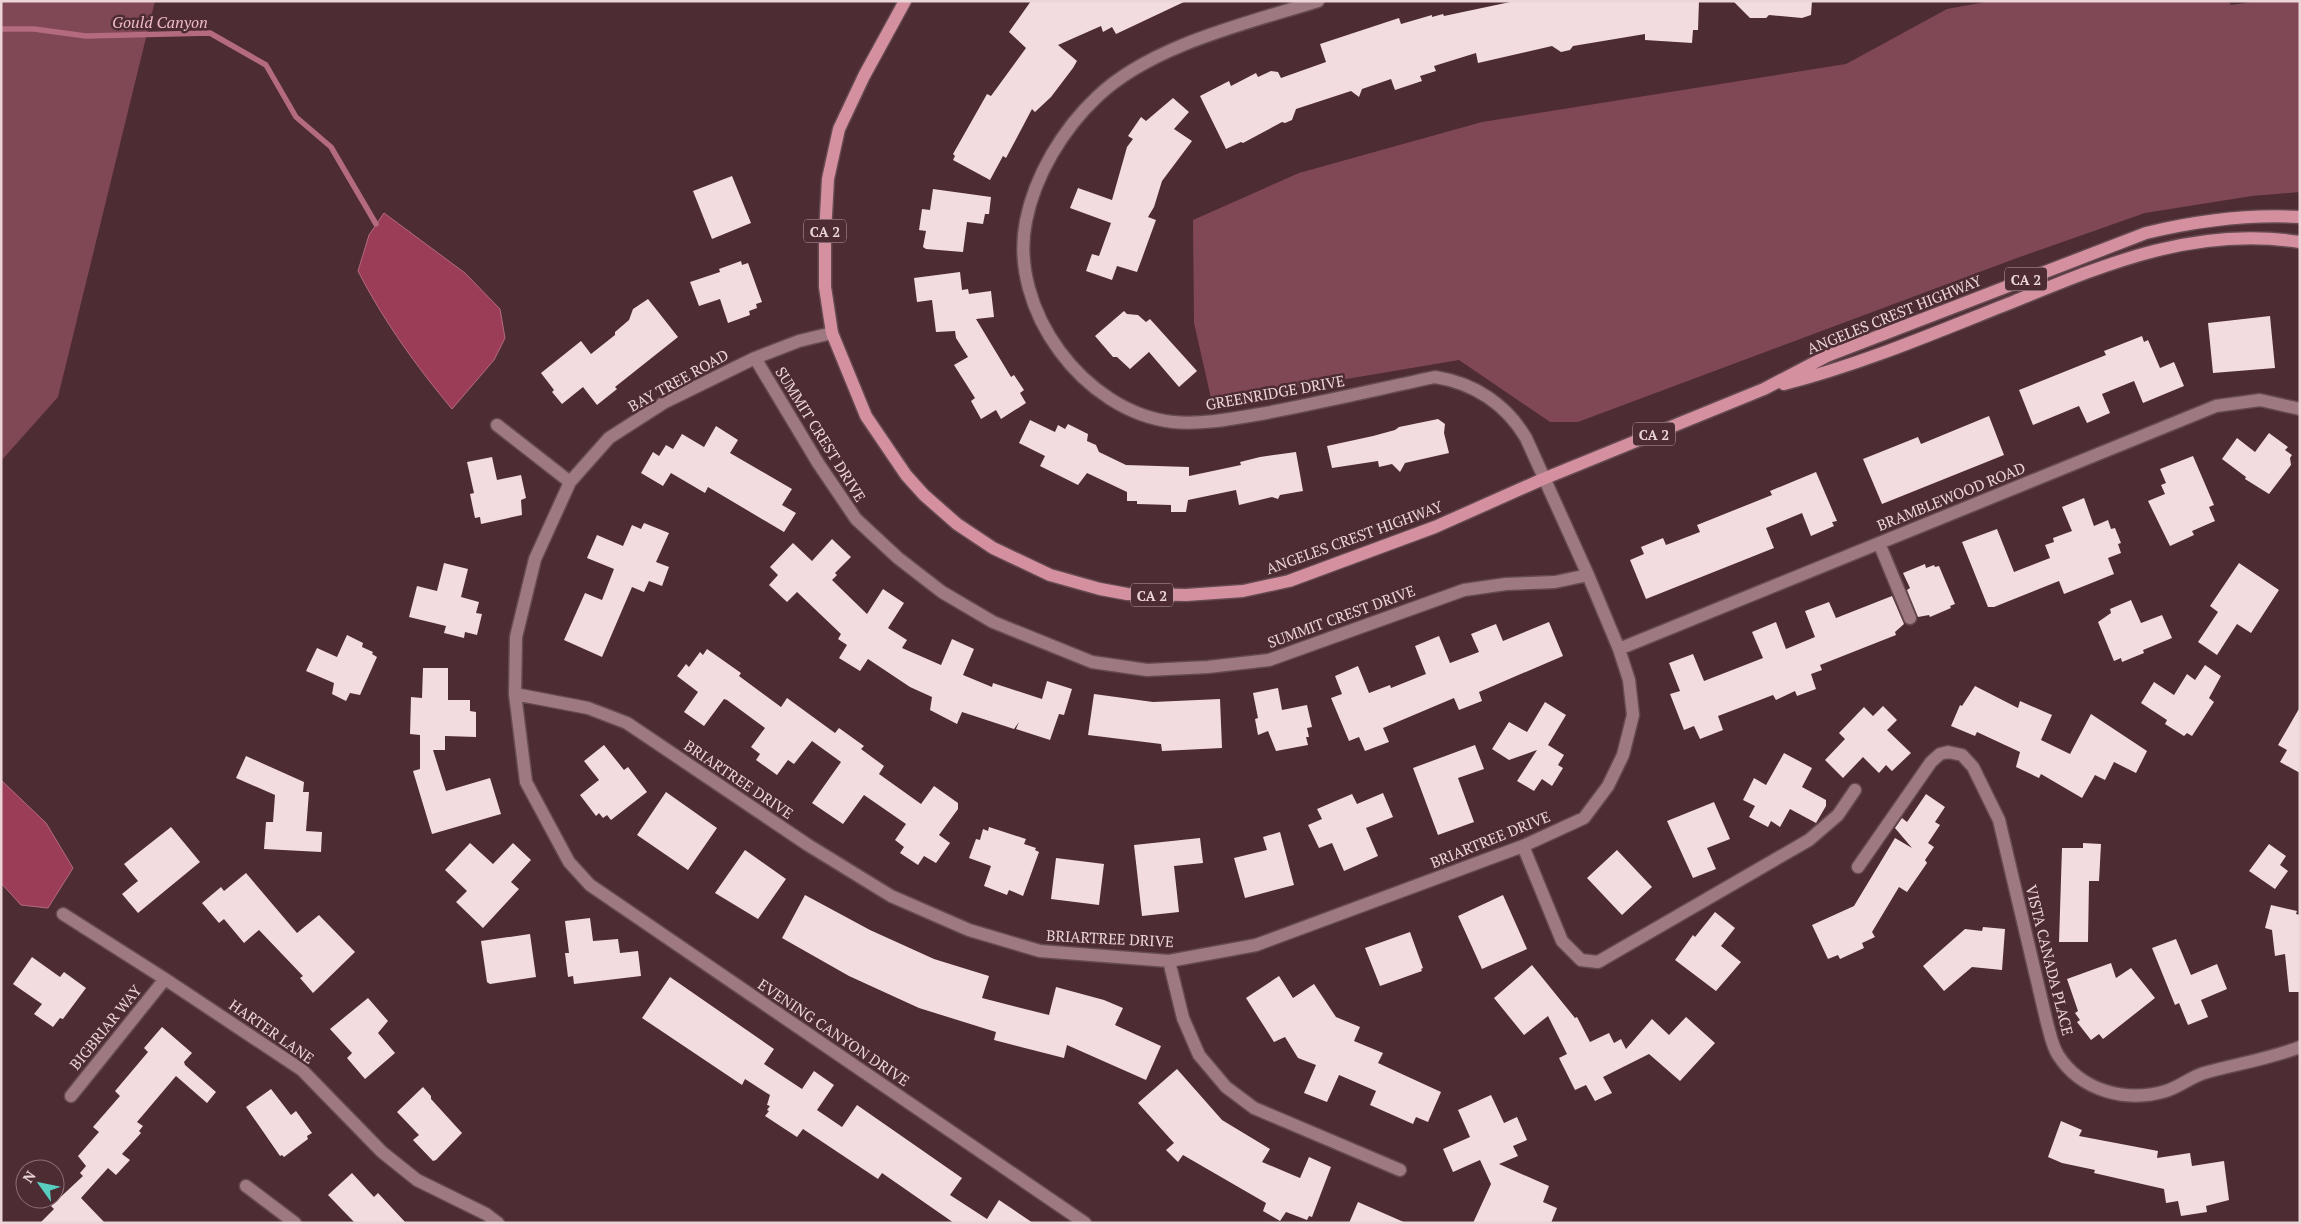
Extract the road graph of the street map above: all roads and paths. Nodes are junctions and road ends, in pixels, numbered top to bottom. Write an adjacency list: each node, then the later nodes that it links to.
1 (905, 1): 5 (main road, ANGELES CREST HIGHWAY / CA 2)
2 (1318, 1): 10 (street, GREENRIDGE DRIVE)
3 (2300, 217): 7 (main road, ANGELES CREST HIGHWAY / CA 2)
4 (2300, 242): 7 (main road, ANGELES CREST HIGHWAY / CA 2)
5 (832, 333): 6 (street, BAY TREE ROAD); 10 (main road, ANGELES CREST HIGHWAY / CA 2)
6 (755, 358): 11 (street, BAY TREE ROAD); 13 (street, SUMMIT CREST DRIVE)
7 (1764, 389): 10 (main road, ANGELES CREST HIGHWAY / CA 2)
8 (2300, 409): 12 (street, BRAMBLEWOOD ROAD)
9 (497, 425): 11 (street)
10 (1543, 479): 13 (street, BRIARTREE DRIVE)
11 (570, 482): 16 (street, BAY TREE ROAD)
12 (1879, 543): 14 (street); 15 (street, BRAMBLEWOOD ROAD)
13 (1588, 576): 15 (street, BRIARTREE DRIVE)
14 (1910, 618)
15 (1619, 649): 18 (street, BRIARTREE DRIVE)
16 (515, 694): 19 (street, BAY TREE ROAD); 22 (street, BRIARTREE DRIVE)
17 (1855, 790): 18 (street)
18 (1523, 846): 22 (street, BRIARTREE DRIVE)
19 (569, 862): 30 (street, EVENING CANYON DRIVE)
20 (1858, 867): 24 (street, VISTA CANADA PLACE)
21 (63, 914): 23 (street, HARTER LANE)
22 (1169, 961): 26 (street)
23 (165, 979): 25 (street, BIGBRIAR WAY); 29 (street, HARTER LANE)
24 (2300, 1047)
25 (70, 1096)
26 (1400, 1170)
27 (246, 1186): 28 (street)
28 (295, 1223)
29 (498, 1223)
30 (1085, 1223)

